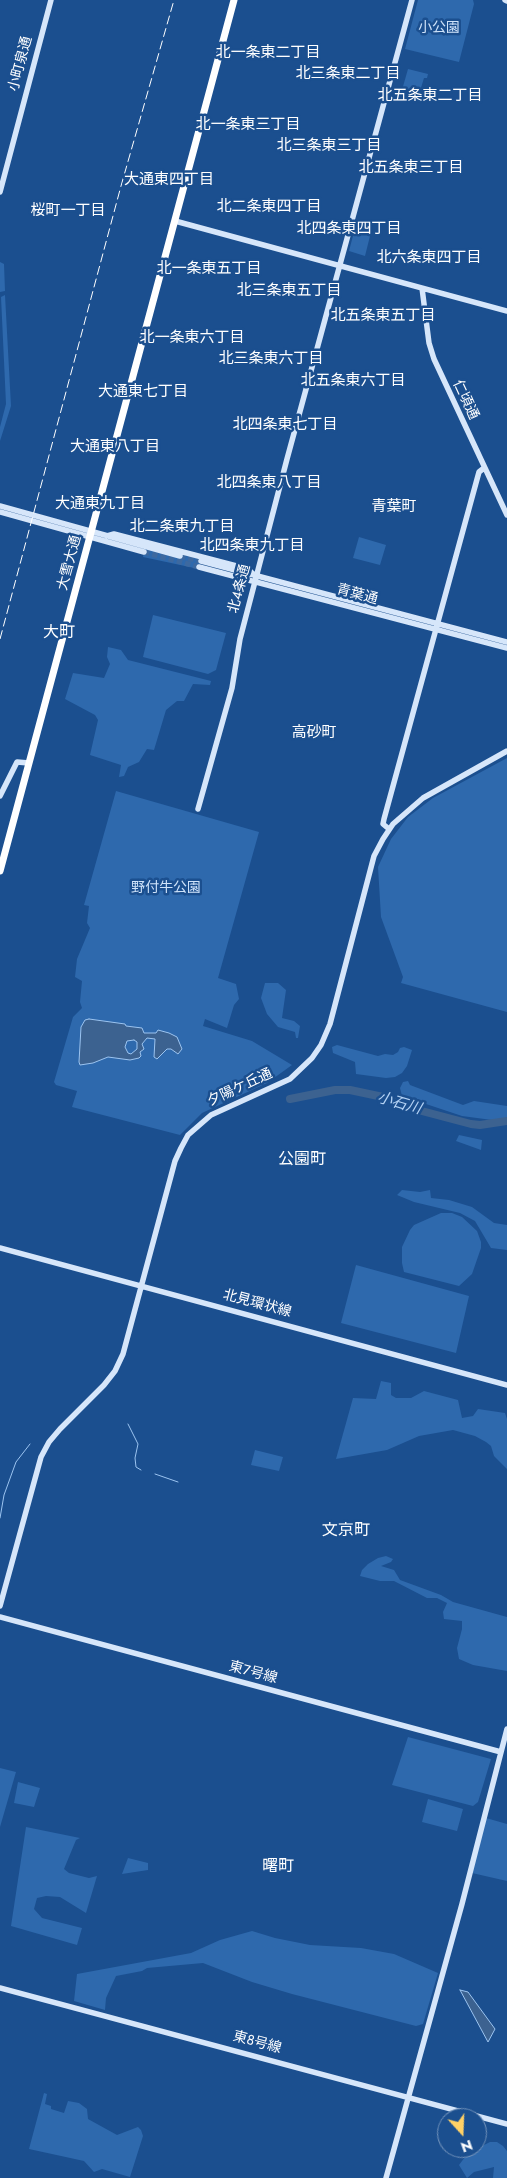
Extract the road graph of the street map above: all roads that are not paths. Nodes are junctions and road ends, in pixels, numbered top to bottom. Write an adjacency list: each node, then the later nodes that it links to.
1 (51, 0): 4 (street, 小町泉通)
2 (234, 0): 5 (highway, 大雪大通)
3 (412, 0): 6 (street, 北4条通)
4 (0, 192)
5 (175, 221): 6 (street); 13 (highway, 大雪大通)
6 (340, 266): 7 (street); 18 (street, 北4条通)
7 (422, 288): 8 (street); 9 (street, 仁頃通)
8 (507, 311)
9 (484, 468): 12 (street, 仁頃通); 19 (street)
10 (0, 506): 13 (street)
11 (0, 512): 13 (street)
12 (507, 515)
13 (90, 535): 14 (street); 15 (street); 23 (highway, 大雪大通)
14 (107, 536): 16 (street); 18 (street)
15 (144, 552)
16 (180, 556)
17 (200, 564): 18 (street, 青葉通)
18 (256, 579): 19 (street, 青葉通); 25 (street, 北4条通)
19 (436, 626): 20 (street, 青葉通); 21 (street, 青葉通); 26 (street)
20 (507, 642)
21 (507, 648)
22 (507, 752): 26 (street, 夕陽ケ丘通)
23 (29, 763): 24 (street); 27 (highway, 大雪大通)
24 (0, 796)
25 (198, 808)
26 (389, 830): 29 (street, 夕陽ケ丘通)
27 (0, 871)
28 (0, 1248): 29 (street, 北見環状線)
29 (140, 1286): 30 (street, 北見環状線); 31 (street, 夕陽ケ丘通)
30 (507, 1385)
31 (0, 1606)
32 (0, 1617): 34 (street, 東7号線)
33 (507, 1729): 34 (street)
34 (501, 1752): 36 (street)
35 (0, 1988): 36 (street, 東8号線)
36 (408, 2098): 37 (street, 東8号線); 38 (street)
37 (507, 2124)
38 (386, 2178)

